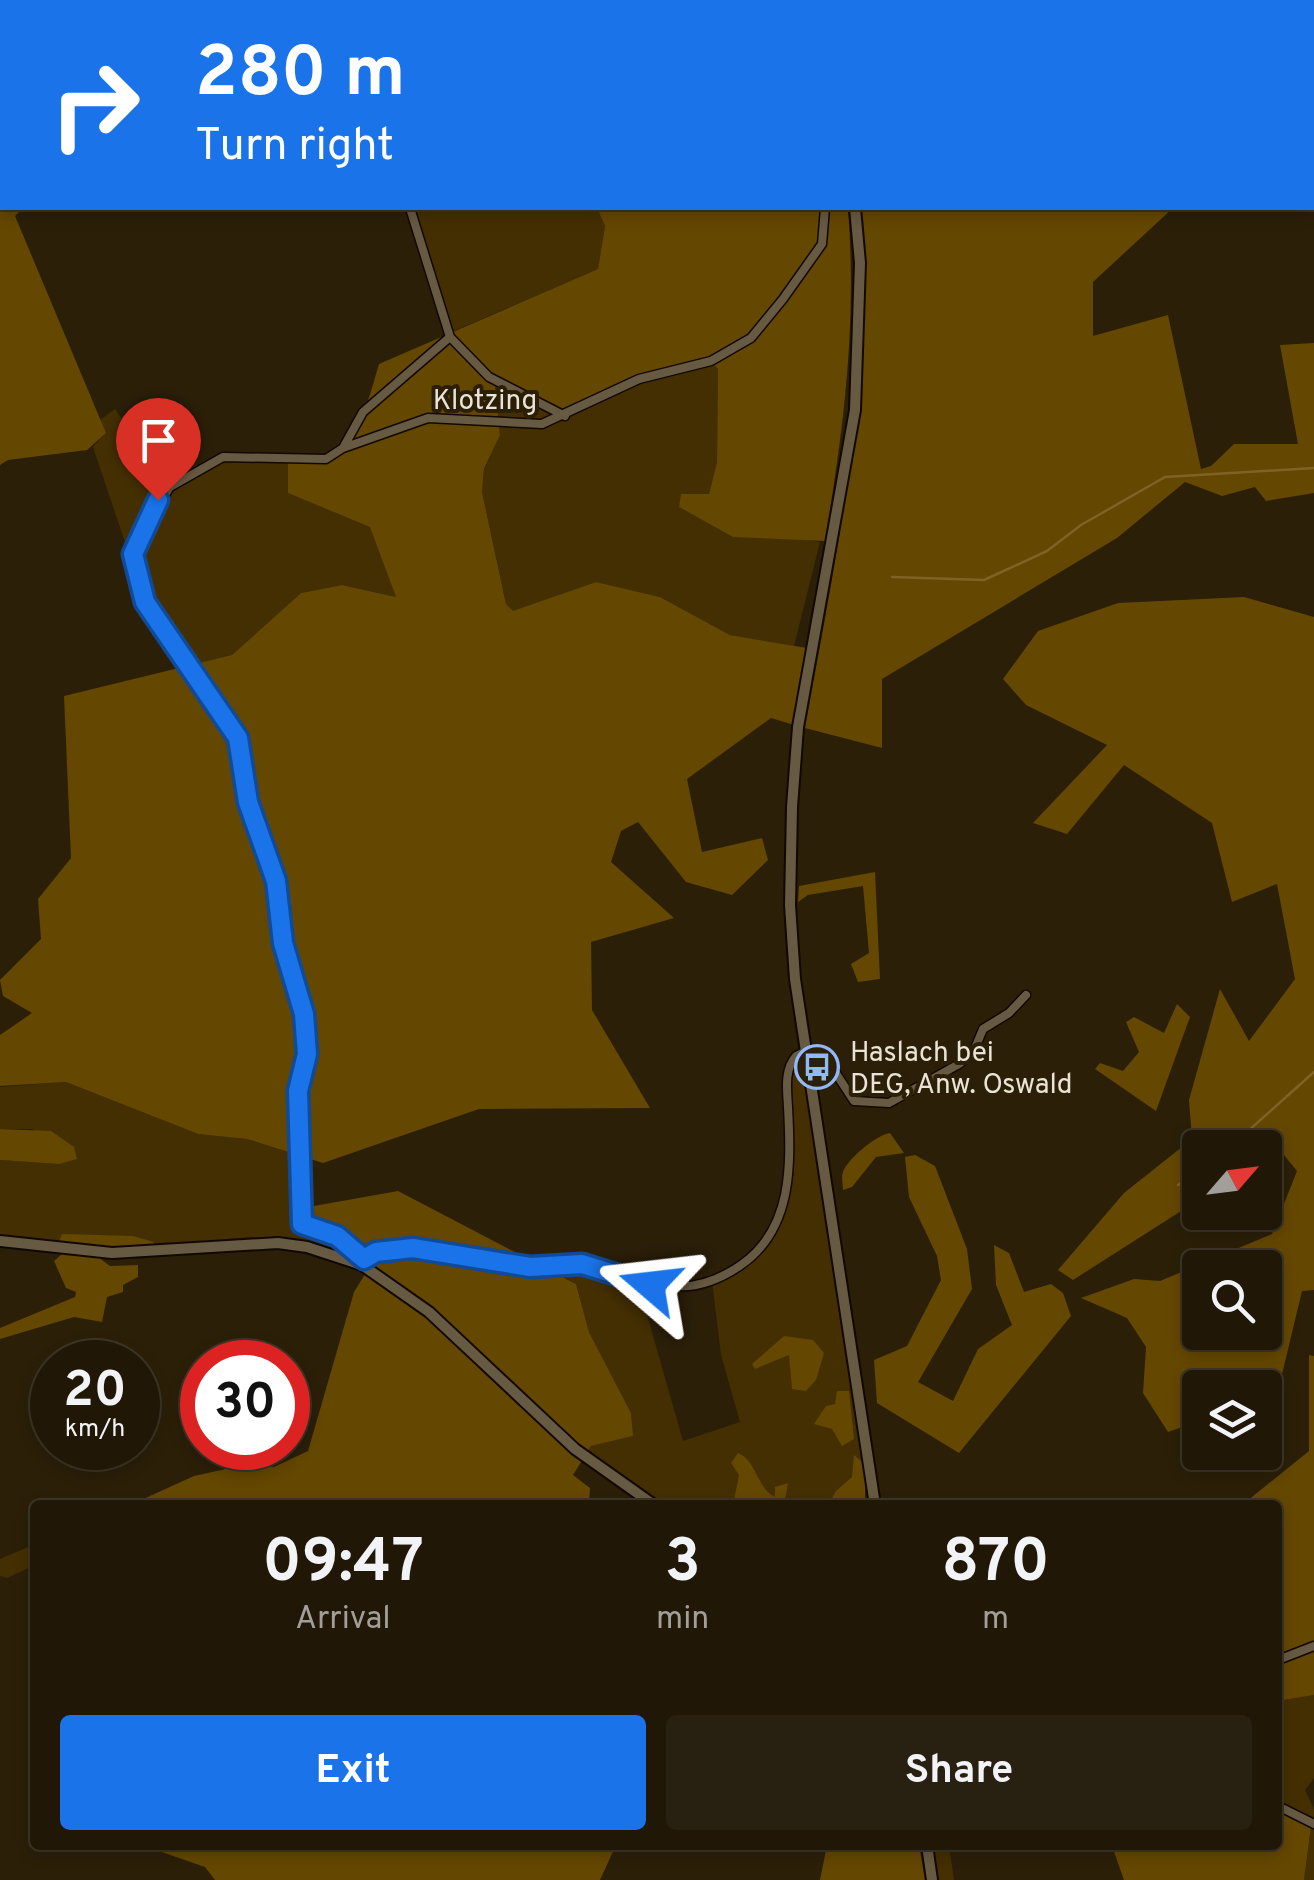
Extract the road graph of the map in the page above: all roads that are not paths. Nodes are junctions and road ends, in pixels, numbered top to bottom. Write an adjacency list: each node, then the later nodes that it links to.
1 (411, 210): 4 (street)
2 (825, 210): 5 (street, Klotzing)
3 (855, 210): 8 (main road)
4 (450, 337): 5 (street); 6 (street, Klotzing)
5 (565, 416): 6 (street, Klotzing)
6 (343, 448): 10 (street)
7 (1026, 994): 8 (street)
8 (808, 1050): 10 (street); 12 (main road)
9 (0, 1241): 10 (main road)
10 (363, 1262): 11 (main road)
11 (647, 1500)
12 (874, 1500)
13 (1314, 1646): 14 (street)
14 (1282, 1658)
15 (1282, 1808): 16 (street)
16 (1314, 1824)
17 (928, 1850): 18 (main road)
18 (932, 1880)

